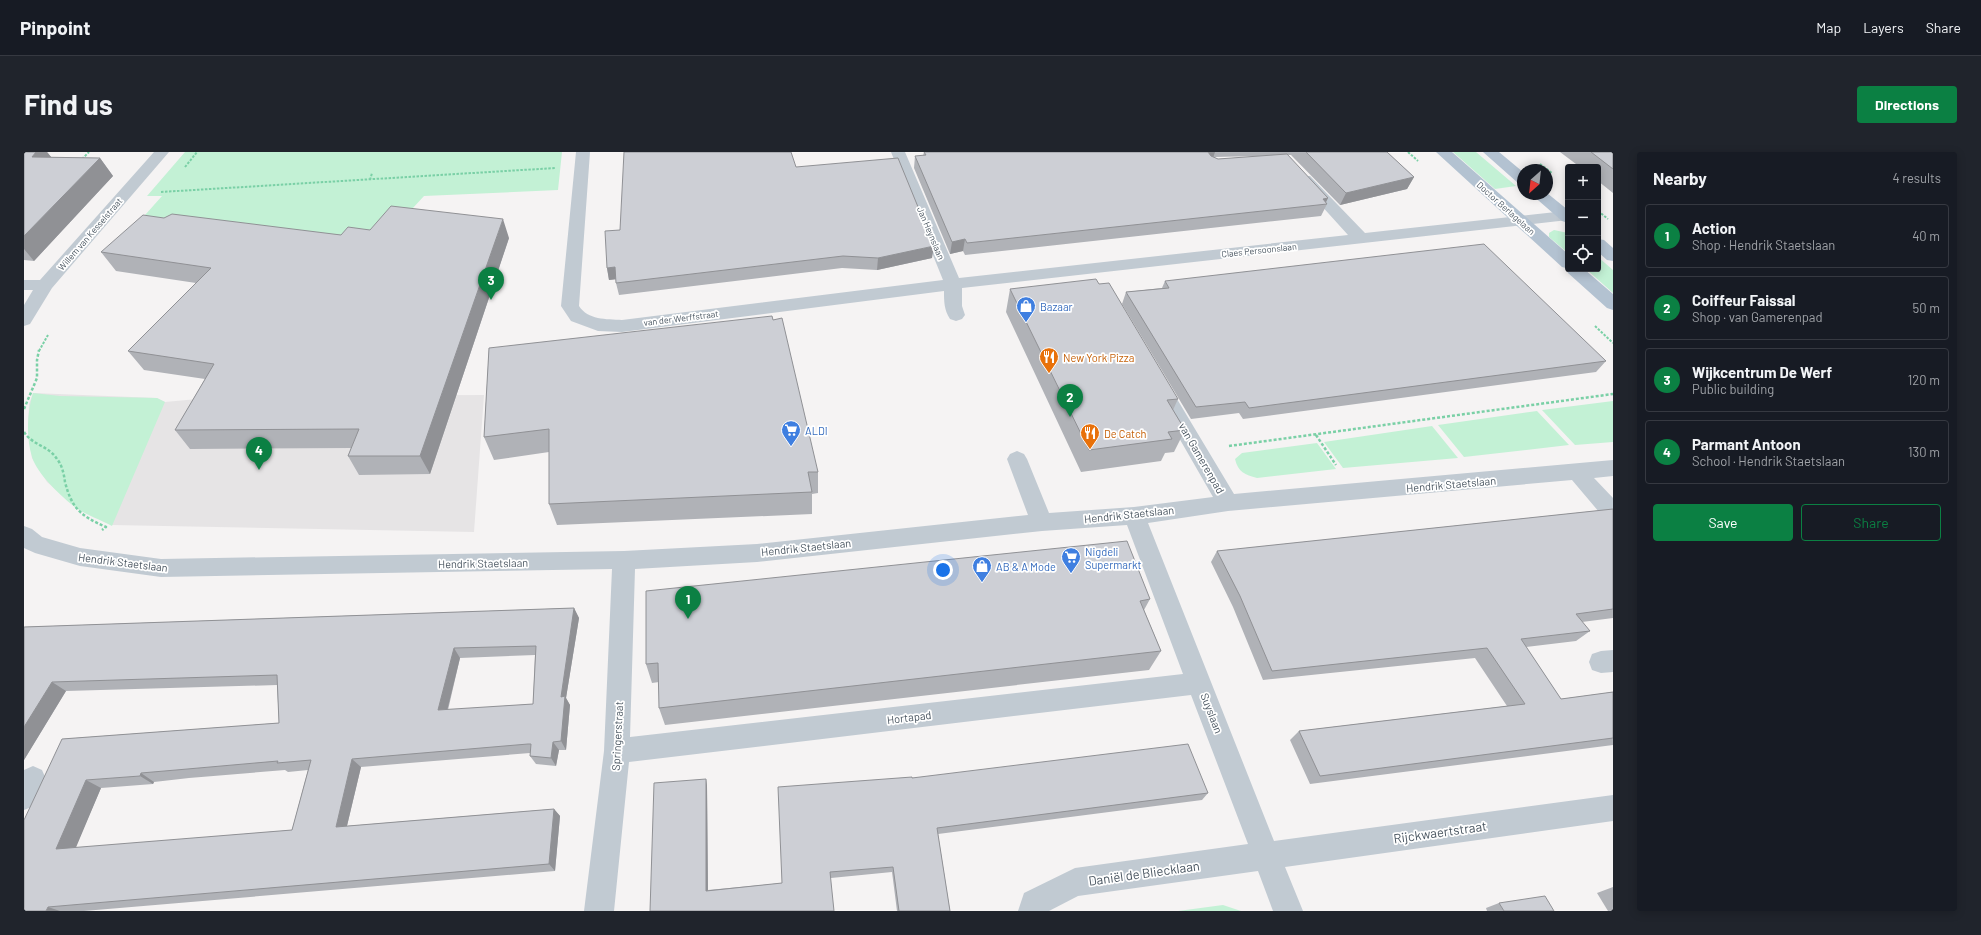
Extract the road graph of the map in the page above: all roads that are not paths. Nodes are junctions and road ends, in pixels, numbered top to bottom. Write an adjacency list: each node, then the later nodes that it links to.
1 (162, 152): 20 (street, Willem van Kesselstraat)
2 (898, 152): 18 (street, Jan Heynslaan)
3 (1443, 152): 11 (main road, Doctor Berlagelaan)
4 (1490, 152): 7 (main road)
5 (583, 159): 18 (street, van der Werffstraat)
6 (1297, 171): 12 (street)
7 (1517, 175)
8 (1546, 200): 9 (main road)
9 (1565, 216)
10 (1565, 217): 11 (street, Claes Persoonslaan)
11 (1520, 220): 12 (street, Claes Persoonslaan); 15 (main road, Doctor Berlagelaan)
12 (1361, 238): 16 (street, Claes Persoonslaan)
13 (1601, 246): 14 (main road)
14 (1613, 256)
15 (1565, 260)
16 (1090, 269): 18 (street, Claes Persoonslaan); 21 (street)
17 (1577, 272): 22 (main road)
18 (953, 284): 23 (street, Jan Heynslaan)
19 (24, 285): 20 (street)
20 (45, 286): 24 (street, Willem van Kesselstraat)
21 (1102, 289)
22 (1613, 304)
23 (956, 316)
24 (24, 320)
25 (1149, 369): 29 (street, van Gamerenpad)
26 (1017, 459): 32 (street)
27 (1613, 468): 28 (street, Hendrik Staetslaan)
28 (1577, 472): 29 (street, Hendrik Staetslaan); 30 (street)
29 (1228, 503): 31 (street, Hendrik Staetslaan)
30 (1613, 514)
31 (1134, 516): 32 (street, Hendrik Staetslaan); 35 (street, Suyslaan)
32 (1042, 522): 34 (street, Hendrik Staetslaan)
33 (28, 544): 34 (street, Hendrik Staetslaan)
34 (624, 560): 36 (street, Springerstraat)
35 (1200, 683): 36 (street, Hortapad); 38 (street, Suyslaan)
36 (617, 751): 39 (street, Springerstraat)
37 (1613, 808): 38 (street, Rijckwaertstraat)
38 (1267, 857): 40 (street, Daniël de Bliecklaan); 41 (street, Suyslaan)
39 (599, 911)
40 (1032, 911)
41 (1288, 911)

